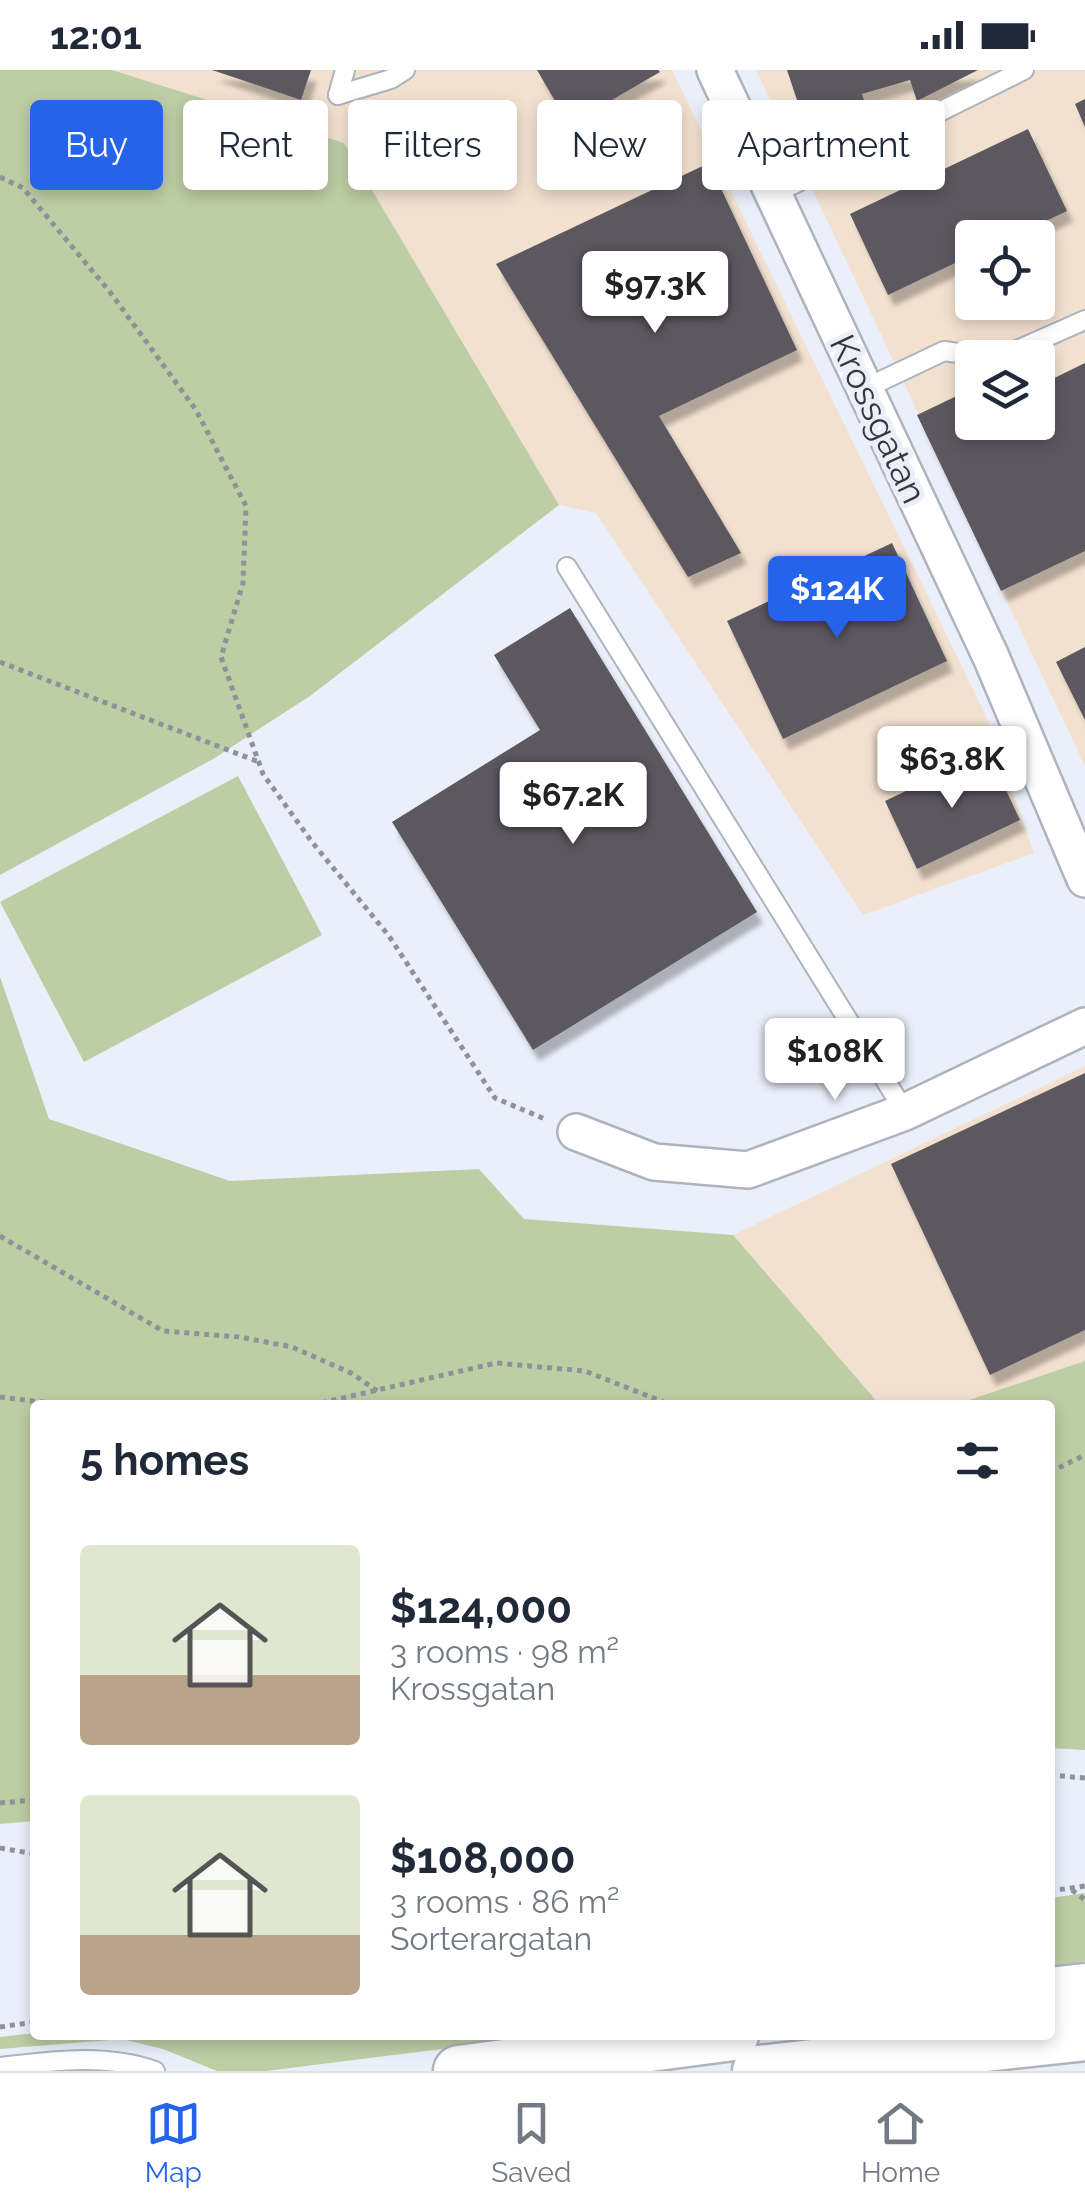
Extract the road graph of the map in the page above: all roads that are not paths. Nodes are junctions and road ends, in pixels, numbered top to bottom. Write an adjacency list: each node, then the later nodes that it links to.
1 (344, 70): 2 (lane)
2 (405, 70)
3 (715, 70): 5 (street, Krossgatan)
4 (1024, 70): 5 (lane)
5 (772, 194): 9 (street, Krossgatan)
6 (1085, 320): 7 (lane)
7 (1038, 340)
8 (955, 352): 9 (lane)
9 (864, 389): 11 (street, Krossgatan)
10 (567, 566): 13 (lane)
11 (1085, 879)
12 (1085, 1026): 13 (street)
13 (905, 1112): 14 (street)
14 (576, 1132)
15 (1085, 1989): 16 (street)
16 (1055, 1993)
17 (1085, 2035): 18 (street)
18 (1055, 2038)
19 (695, 2040): 23 (street)
20 (1040, 2040): 24 (street)
21 (0, 2067): 22 (lane)
22 (155, 2071)
23 (458, 2071)
24 (758, 2071)

